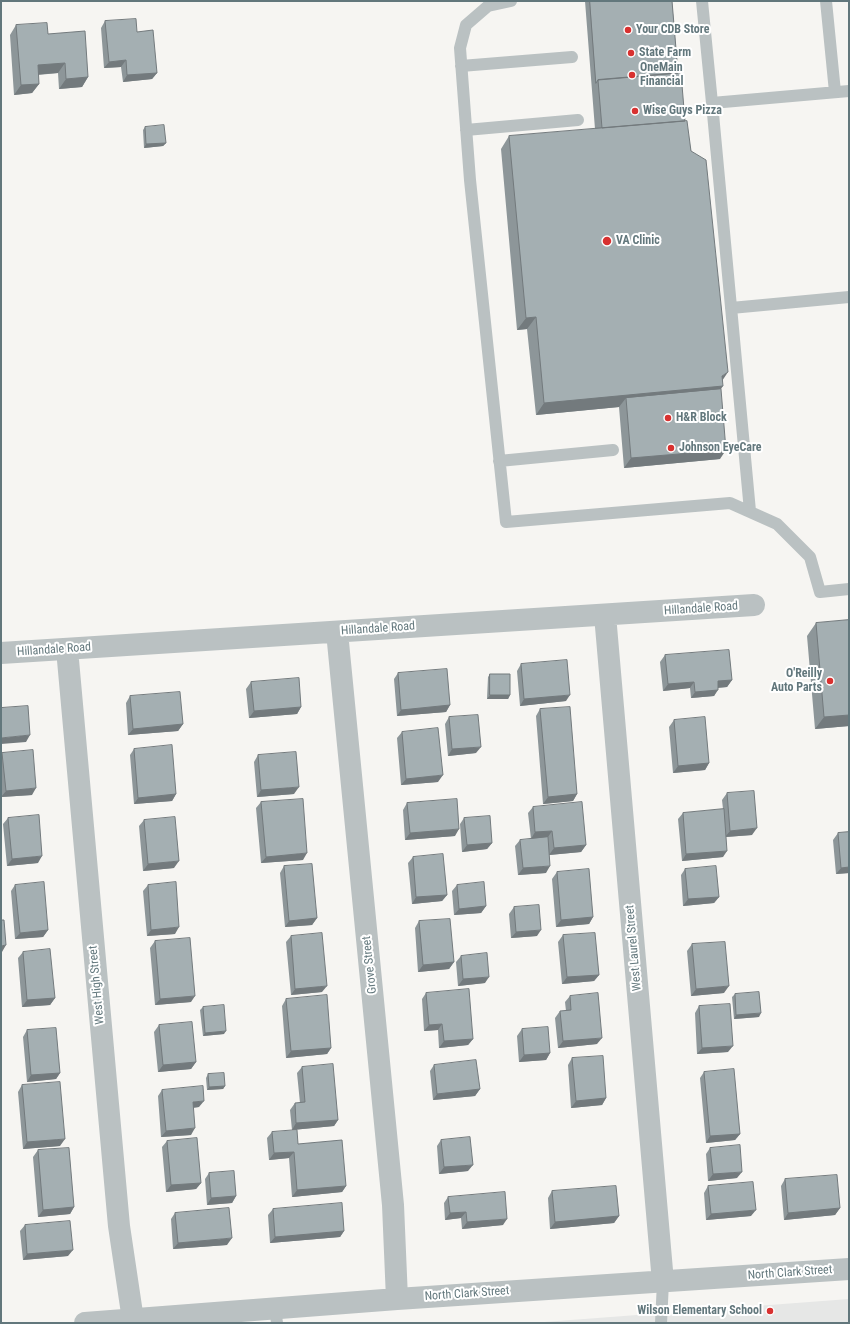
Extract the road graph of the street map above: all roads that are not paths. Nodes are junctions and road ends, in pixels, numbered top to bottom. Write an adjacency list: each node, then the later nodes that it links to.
1 (511, 1): 5 (lane)
2 (702, 1): 8 (lane)
3 (826, 1): 7 (lane)
4 (572, 57): 5 (lane)
5 (462, 66): 10 (lane)
6 (849, 91): 7 (lane)
7 (835, 92): 8 (lane)
8 (712, 103): 12 (lane)
9 (578, 120): 10 (lane)
10 (466, 130): 14 (lane)
11 (849, 297): 12 (lane)
12 (731, 308): 15 (lane)
13 (613, 450): 14 (lane)
14 (499, 461): 15 (lane)
15 (750, 511): 16 (lane)
16 (849, 589)
17 (754, 605): 18 (street, Hillandale Road)
18 (605, 615): 19 (street, Hillandale Road); 23 (street, West Laurel Street)
19 (338, 632): 20 (street, Hillandale Road); 24 (street, Grove Street)
20 (67, 649): 21 (street, Hillandale Road); 26 (street, West High Street)
21 (1, 654)
22 (849, 1269): 23 (street, North Clark Street)
23 (664, 1282): 24 (street, North Clark Street); 28 (lane)
24 (397, 1299): 25 (street, North Clark Street)
25 (276, 1316): 26 (street, North Clark Street)
26 (133, 1320): 27 (street, North Clark Street)
27 (85, 1323)
28 (661, 1323)

